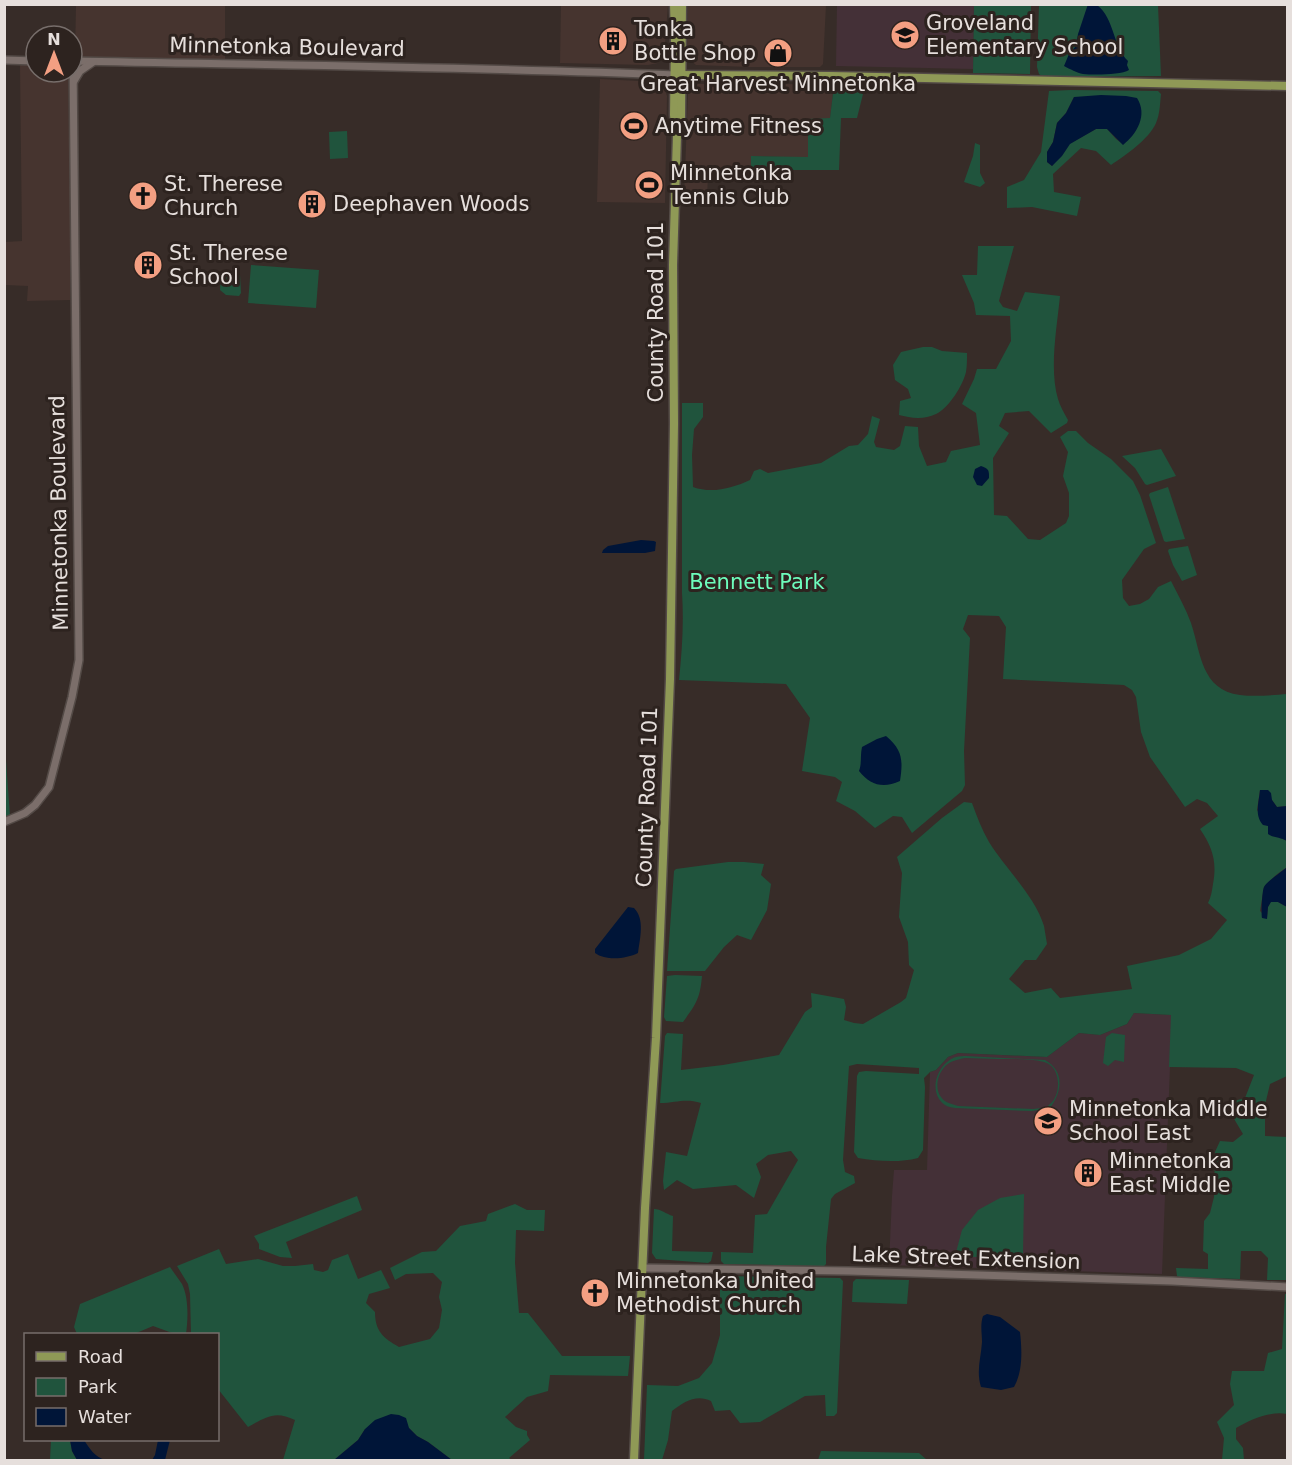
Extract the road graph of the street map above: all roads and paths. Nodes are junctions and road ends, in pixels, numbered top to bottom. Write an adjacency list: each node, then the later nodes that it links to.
1 (674, 4): 8 (main road, County Road 101)
2 (682, 4): 8 (main road, County Road 101)
3 (4, 60): 4 (street)
4 (24, 61)
5 (84, 62): 6 (street, Minnetonka Boulevard)
6 (93, 62): 7 (street); 8 (street, Minnetonka Boulevard)
7 (84, 68)
8 (678, 75): 10 (main road, Minnetonka Boulevard); 12 (main road, County Road 101)
9 (74, 84): 11 (street, Minnetonka Boulevard)
10 (1287, 86)
11 (4, 822)
12 (643, 1268): 13 (street, Lake Street Extension); 14 (main road, County Road 101)
13 (1287, 1287)
14 (634, 1461)

